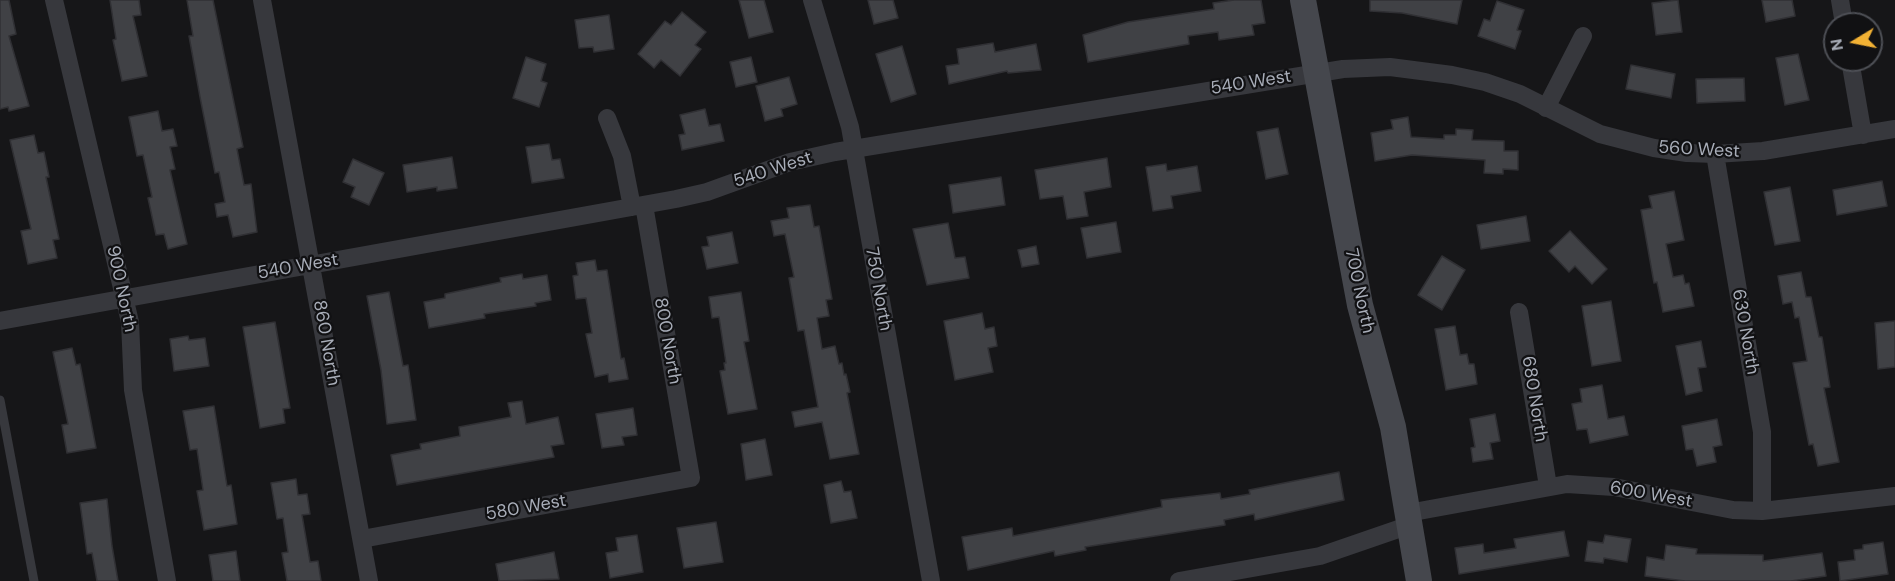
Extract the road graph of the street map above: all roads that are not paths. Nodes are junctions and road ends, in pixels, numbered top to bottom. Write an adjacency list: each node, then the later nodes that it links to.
1 (54, 0): 16 (street, 900 North)
2 (262, 0): 15 (street, 860 North)
3 (813, 0): 12 (street, 750 North)
4 (1303, 0): 6 (street, 700 North)
5 (1583, 36): 8 (street)
6 (1318, 72): 8 (street, 540 West); 12 (street, 540 West); 24 (street, 700 North)
7 (1852, 72): 11 (street)
8 (1546, 108): 13 (street, 560 West)
9 (607, 118): 14 (street, 800 North)
10 (1895, 129): 11 (street, 560 West)
11 (1863, 135): 13 (street, 560 West)
12 (853, 149): 14 (street, 540 West); 29 (street, 750 North)
13 (1715, 154): 23 (street, 630 North)
14 (638, 206): 15 (street, 540 West); 20 (street, 800 North)
15 (312, 264): 16 (street, 540 West); 25 (street, 860 North)
16 (125, 298): 18 (street, 540 West); 27 (street, 900 North)
17 (1519, 312): 21 (street, 680 North)
18 (0, 321)
19 (0, 400): 26 (lane)
20 (691, 478): 25 (street, 580 West)
21 (1548, 486): 23 (street, 600 West); 24 (street, 600 West)
22 (1895, 496): 23 (street, 600 West)
23 (1762, 511)
24 (1409, 519): 30 (street, 600 West); 31 (street, 700 North)
25 (362, 539): 28 (street, 860 North)
26 (34, 581)
27 (167, 581)
28 (369, 581)
29 (931, 581)
30 (1179, 581)
31 (1419, 581)

